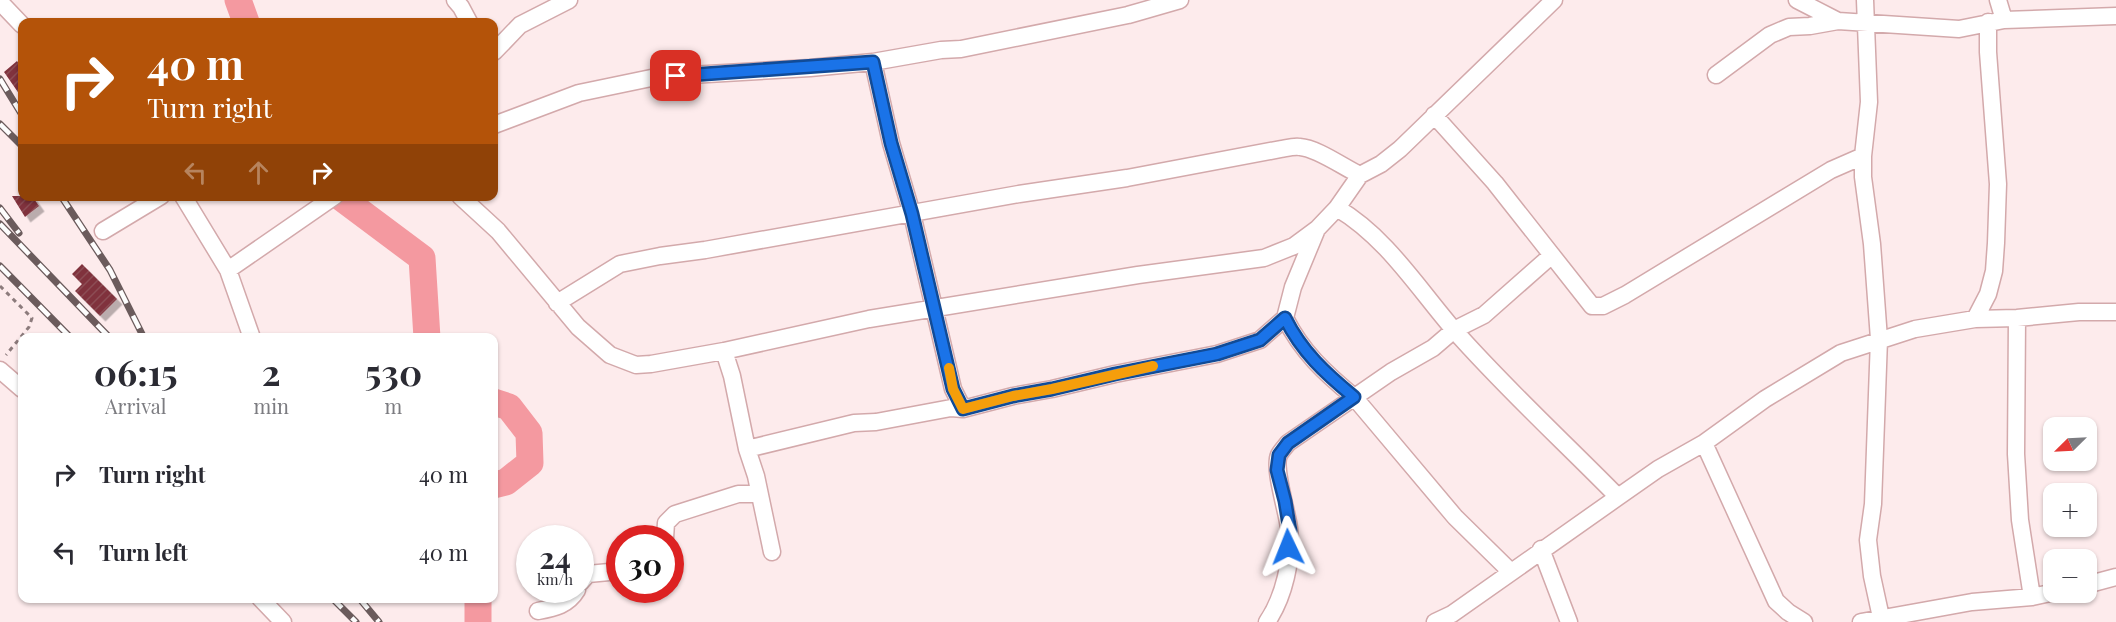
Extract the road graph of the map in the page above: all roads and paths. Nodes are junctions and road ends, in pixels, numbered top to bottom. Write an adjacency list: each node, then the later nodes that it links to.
1 (455, 0): 10 (street)
2 (569, 0): 15 (street)
3 (1180, 0): 16 (street)
4 (1554, 0): 18 (street)
5 (1797, 0): 12 (street)
6 (1865, 0): 14 (street)
7 (1998, 0): 13 (street)
8 (0, 2): 11 (street)
9 (2116, 16): 13 (street)
10 (467, 18)
11 (18, 21)
12 (1838, 21): 14 (street); 17 (street)
13 (1996, 21): 14 (street); 38 (street)
14 (1865, 23): 20 (street)
15 (498, 48)
16 (873, 62): 19 (street); 27 (street)
17 (1716, 75)
18 (1434, 115): 21 (street); 30 (street)
19 (498, 123)
20 (1863, 156): 30 (street); 42 (street)
21 (1360, 175): 26 (street); 27 (street)
22 (153, 201): 29 (street)
23 (186, 201): 31 (street)
24 (329, 201): 31 (street)
25 (465, 201): 33 (street)
26 (1337, 208): 28 (street); 39 (street)
27 (912, 214): 33 (street); 34 (street)
28 (1317, 229): 34 (street); 36 (street)
29 (103, 231)
30 (1552, 255): 39 (street)
31 (228, 270): 41 (street)
32 (0, 286): 40 (path)
33 (557, 303): 44 (street)
34 (934, 308): 44 (street); 48 (street)
35 (2116, 312): 37 (street)
36 (1285, 318): 47 (street); 48 (street)
37 (2017, 318): 38 (street); 60 (street)
38 (1975, 319): 42 (street)
39 (1454, 330): 47 (street); 52 (street)
40 (25, 333)
41 (250, 333)
42 (1879, 339): 49 (street); 65 (street)
43 (18, 345): 45 (path)
44 (724, 351): 50 (street)
45 (1, 373): 46 (street)
46 (18, 386)
47 (1354, 397): 56 (street); 66 (street)
48 (963, 409): 50 (street)
49 (1704, 442): 52 (street); 69 (street)
50 (747, 449): 51 (street)
51 (759, 494): 53 (street); 55 (street)
52 (1618, 496): 54 (street)
53 (666, 525)
54 (1541, 549): 56 (street); 68 (street)
55 (772, 552)
56 (1511, 572): 67 (street)
57 (2116, 577): 58 (street)
58 (2097, 582)
59 (2043, 595): 60 (street)
60 (2032, 597): 65 (street)
61 (263, 603): 64 (street)
62 (565, 603): 63 (street)
63 (538, 611)
64 (277, 620)
65 (1882, 620): 70 (street)
66 (1266, 622)
67 (1435, 622)
68 (1569, 622)
69 (1804, 622)
70 (1861, 622)

